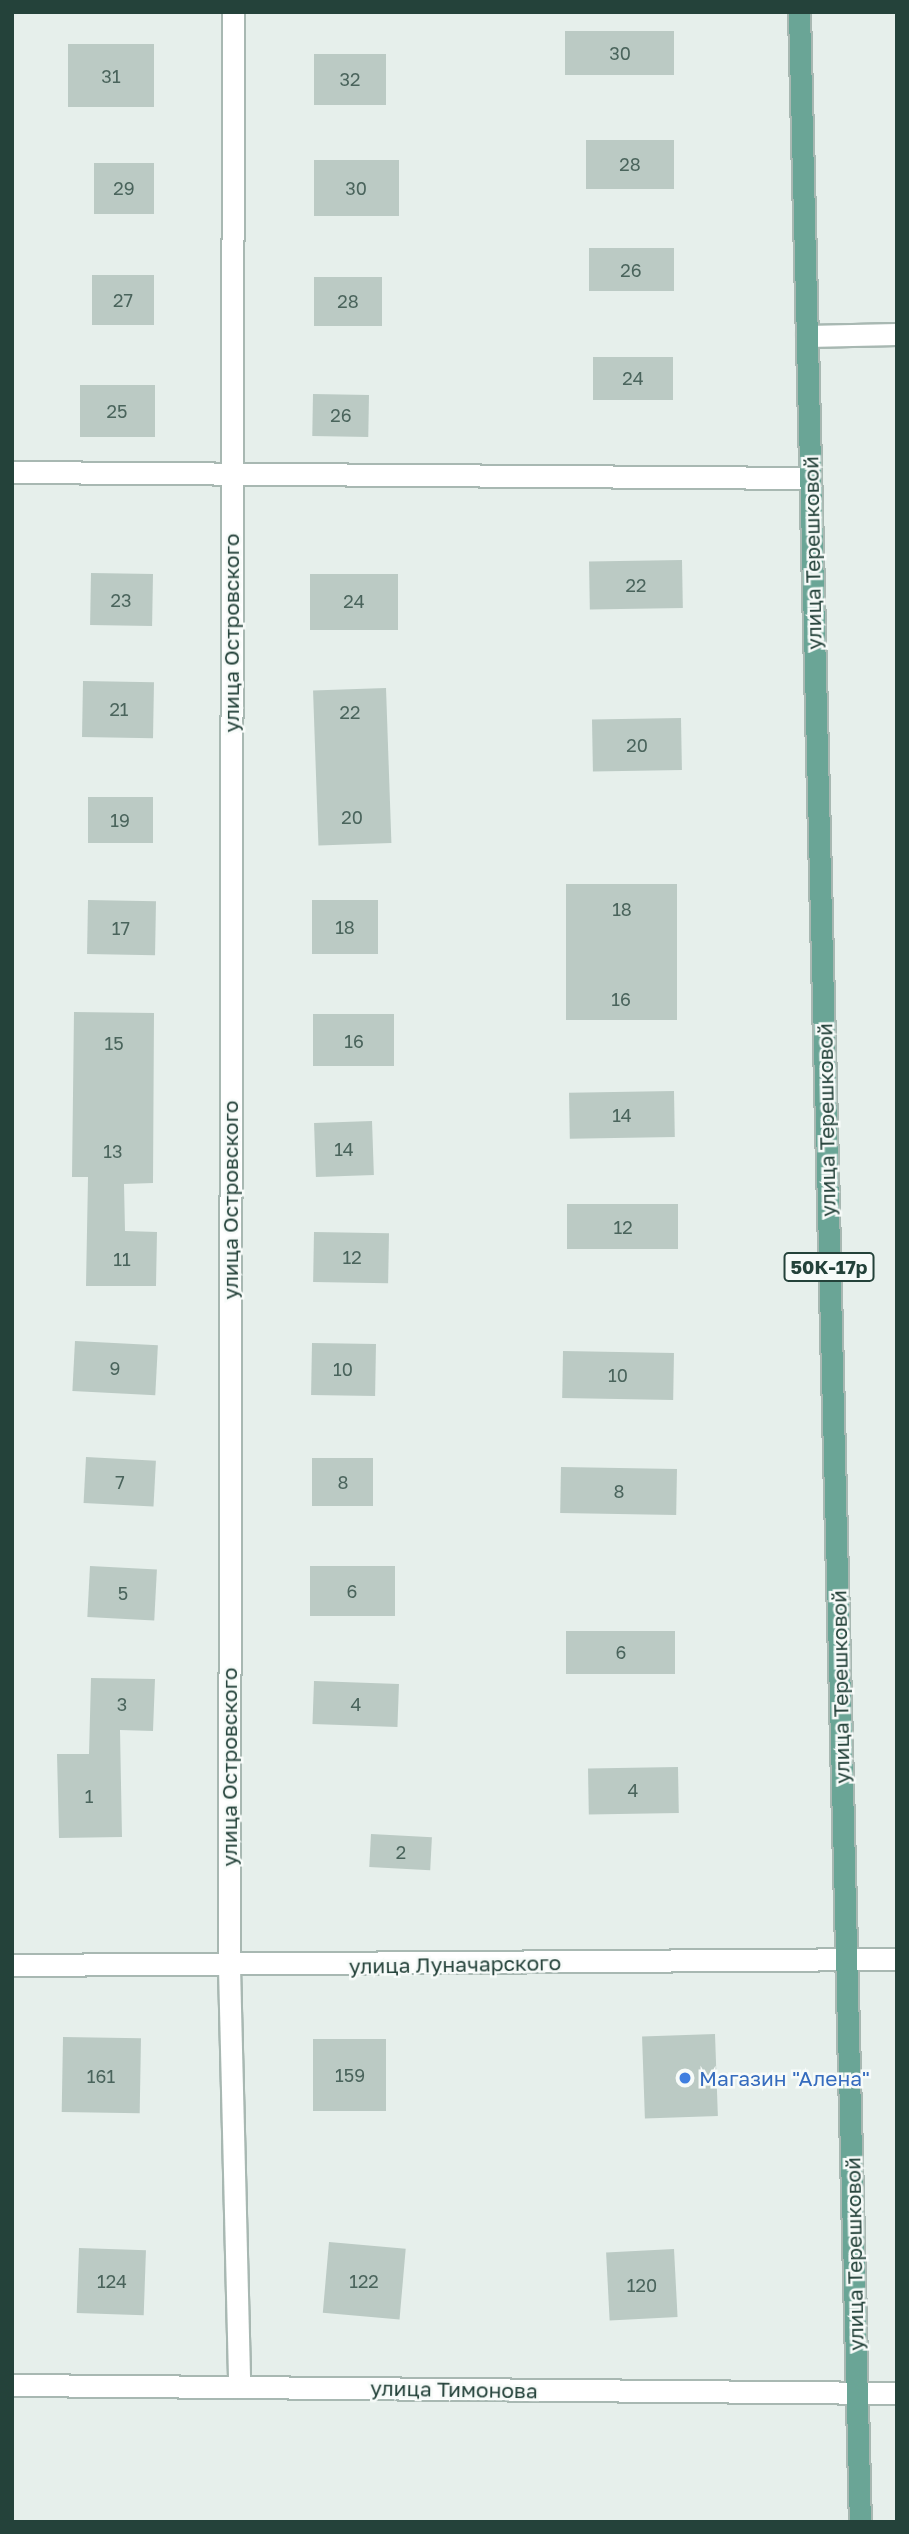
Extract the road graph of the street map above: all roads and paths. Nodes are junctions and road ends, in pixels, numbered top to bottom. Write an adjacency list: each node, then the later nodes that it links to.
1 (233, 12): 5 (street, улица Островского)
2 (799, 12): 4 (main road, улица Терешковой / 50К-17р)
3 (897, 334): 4 (street)
4 (807, 336): 7 (main road, улица Терешковой / 50К-17р)
5 (231, 470): 6 (street); 7 (street); 11 (street, улица Островского)
6 (12, 472)
7 (810, 478): 8 (main road, улица Терешковой / 50К-17р)
8 (846, 1959): 9 (street, улица Луначарского); 11 (street, улица Луначарского); 14 (main road, улица Терешковой / 50К-17р)
9 (897, 1959)
10 (12, 1965): 11 (street, улица Луначарского)
11 (229, 1967): 13 (street, улица Островского)
12 (12, 2385): 13 (street, улица Тимонова)
13 (239, 2387): 14 (street, улица Тимонова)
14 (857, 2393): 15 (street, улица Тимонова); 16 (main road, улица Терешковой / 50К-17р)
15 (897, 2393)
16 (860, 2522)

